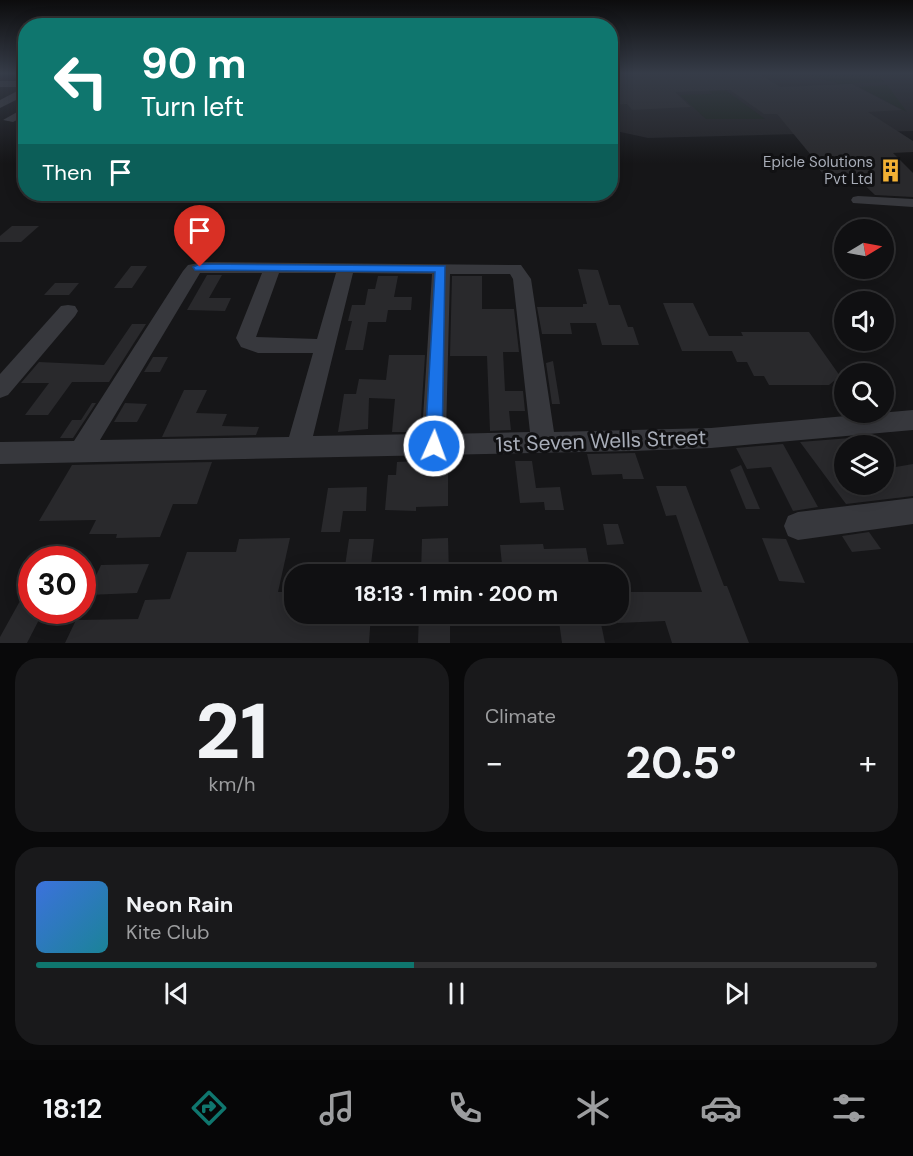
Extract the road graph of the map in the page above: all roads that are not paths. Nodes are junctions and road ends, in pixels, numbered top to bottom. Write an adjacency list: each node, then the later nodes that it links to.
1 (18, 115): 2 (street)
2 (9, 120)
3 (858, 200): 4 (street)
4 (913, 203)
5 (346, 268): 6 (street); 7 (street); 9 (street)
6 (441, 268): 12 (street); 13 (street)
7 (272, 269): 9 (street); 15 (street)
8 (68, 311): 10 (street)
9 (325, 346): 14 (street)
10 (0, 389)
11 (913, 420): 12 (street, 1st Seven Wells Street)
12 (543, 443): 13 (street, 1st Seven Wells Street)
13 (434, 446): 14 (street, 1st Seven Wells Street)
14 (298, 448): 15 (street, 1st Seven Wells Street)
15 (80, 452): 16 (street, 1st Seven Wells Street)
16 (0, 453)
17 (913, 511): 18 (street)
18 (798, 526)

